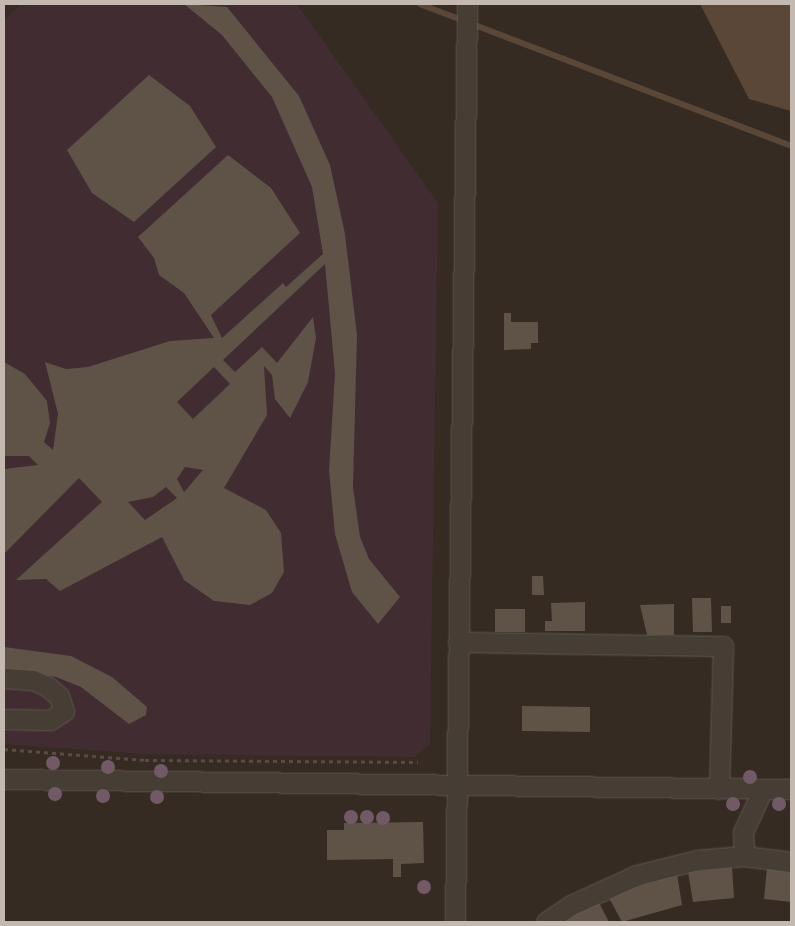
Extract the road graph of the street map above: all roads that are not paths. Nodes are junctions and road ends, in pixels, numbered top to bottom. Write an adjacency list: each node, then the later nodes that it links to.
1 (467, 4): 2 (street)
2 (458, 642): 6 (street); 7 (street)
3 (4, 678): 4 (street)
4 (4, 719)
5 (4, 778): 6 (street)
6 (457, 784): 7 (street); 12 (street)
7 (719, 789): 8 (street)
8 (763, 789): 9 (street); 10 (street)
9 (791, 789)
10 (744, 856): 11 (street); 13 (street)
11 (791, 862)
12 (455, 922)
13 (546, 922)

